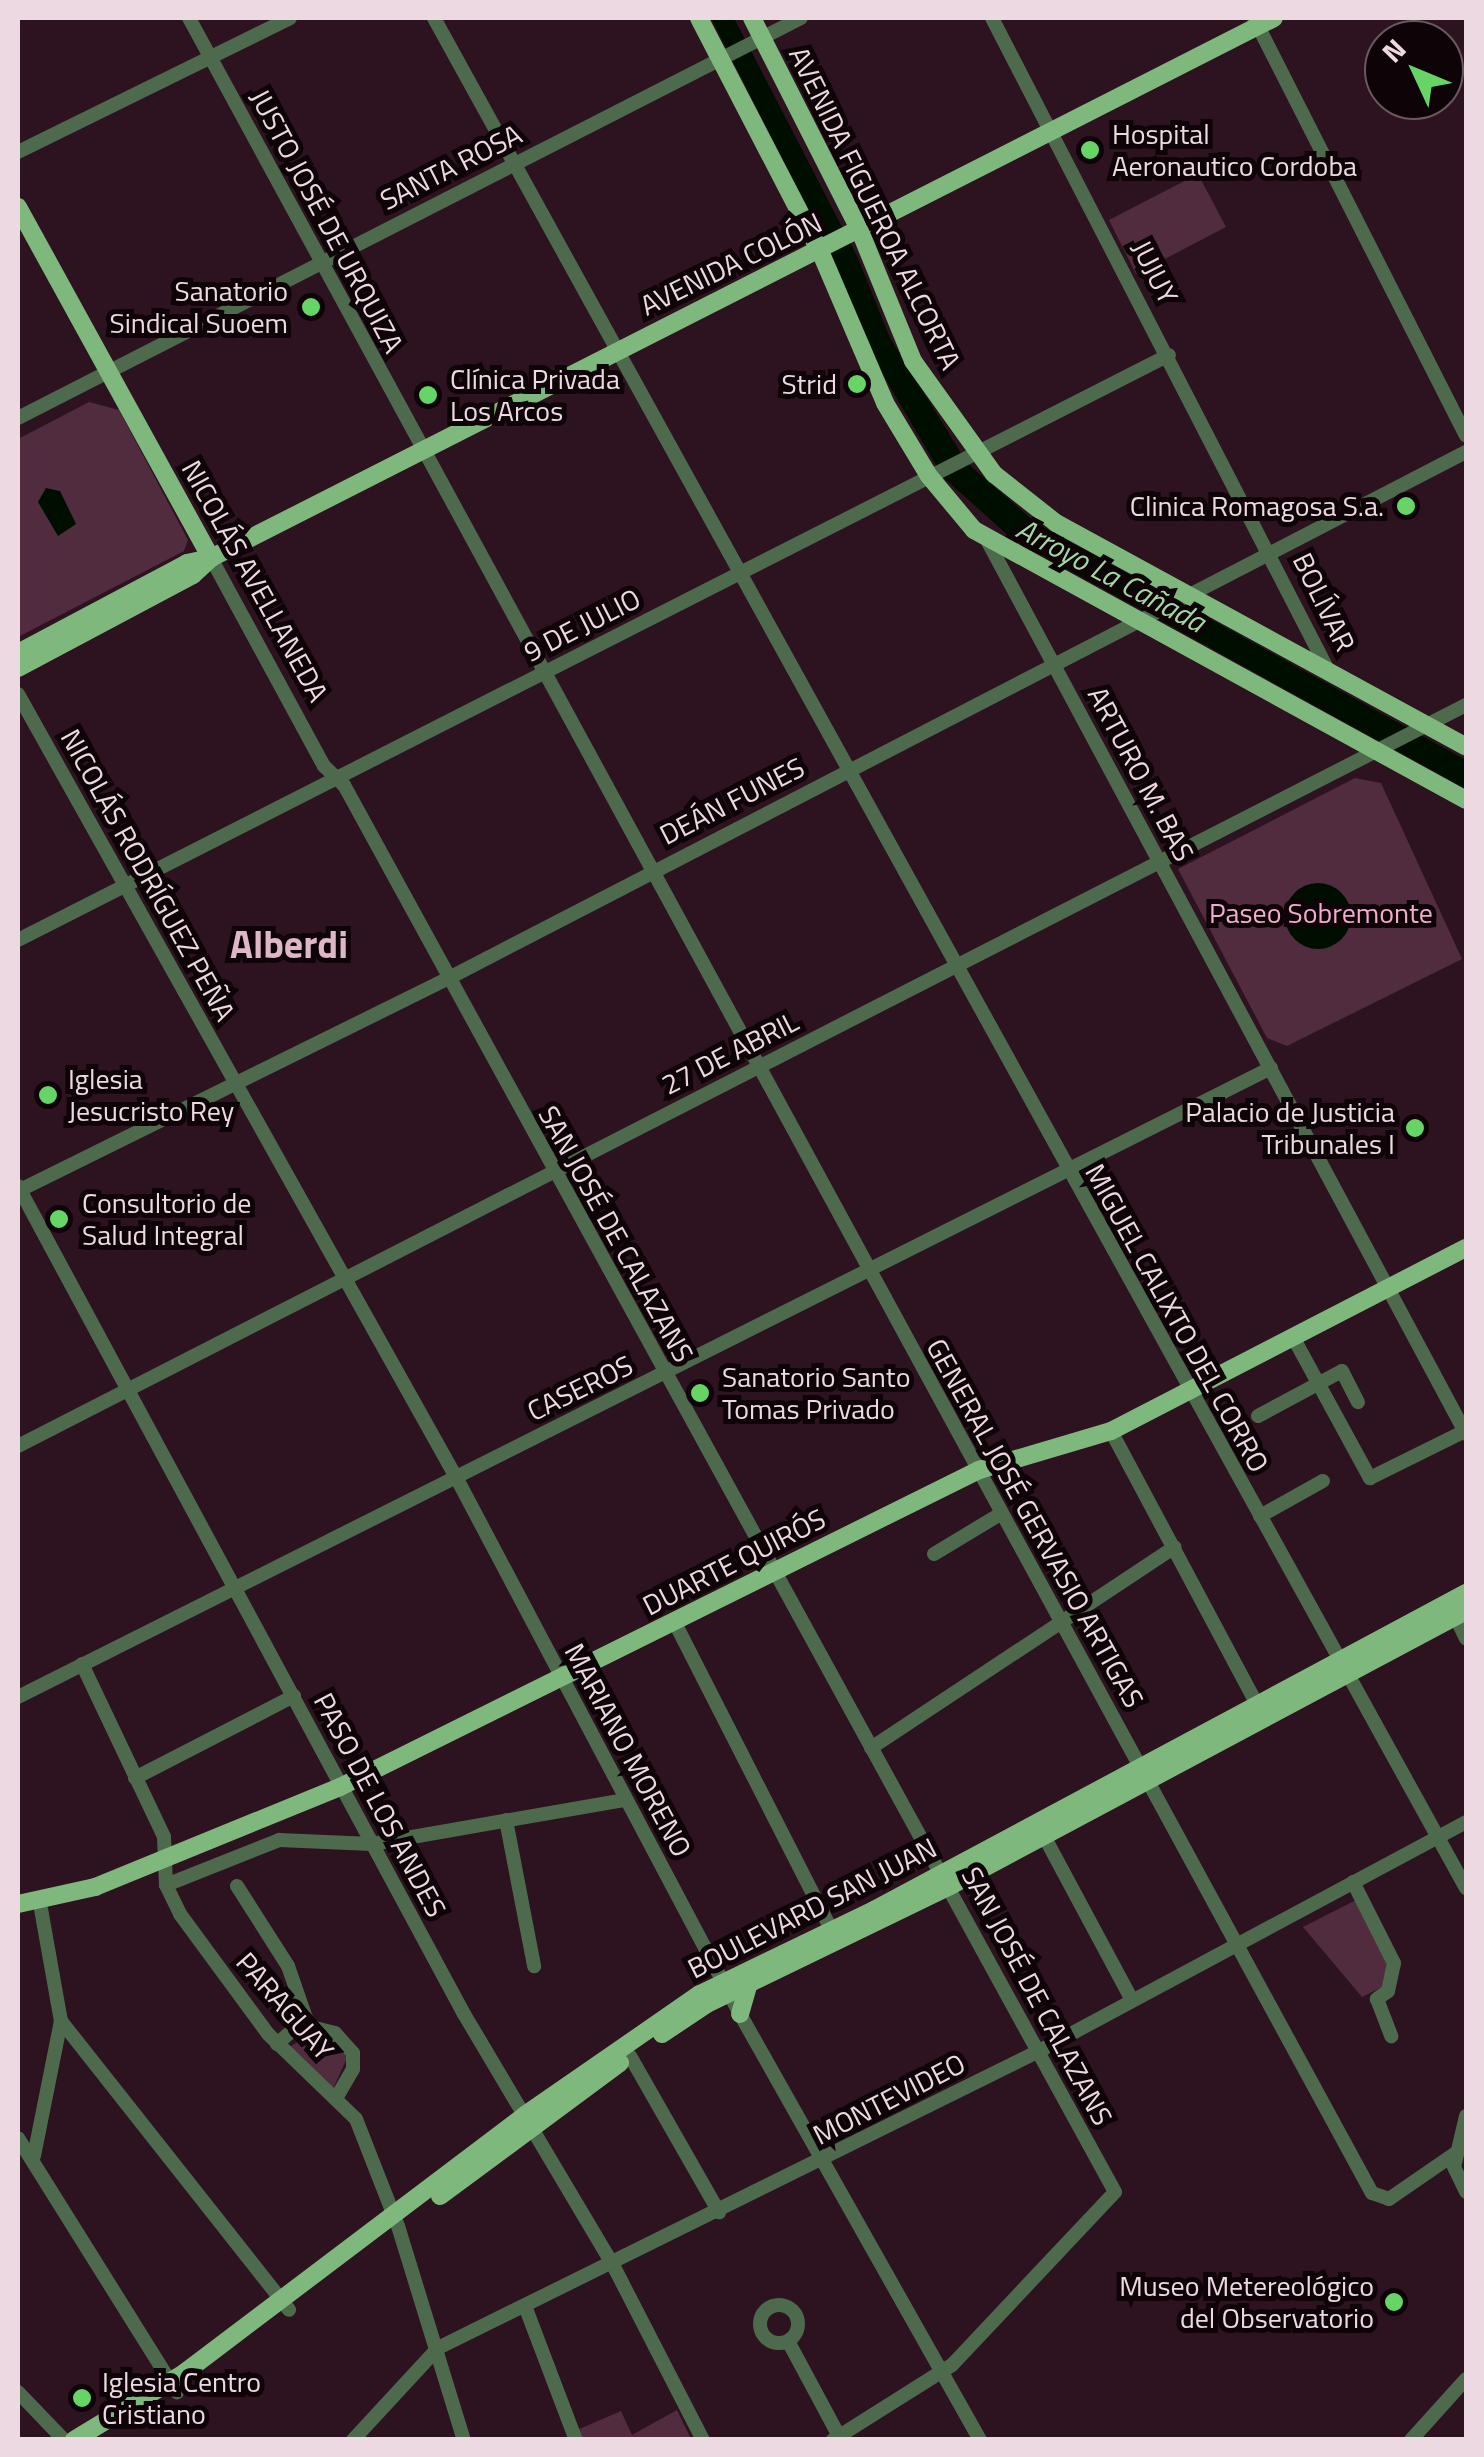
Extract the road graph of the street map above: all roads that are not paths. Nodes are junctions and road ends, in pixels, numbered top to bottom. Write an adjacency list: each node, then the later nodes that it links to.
1 (190, 18): 10 (street, JUSTO JOSÉ DE URQUIZA)
2 (290, 18): 10 (street)
3 (434, 18): 14 (street, MIGUEL CALIXTO DEL CORRO)
4 (698, 18): 11 (main road)
5 (752, 18): 9 (main road, AVENIDA FIGUEROA ALCORTA)
6 (801, 18): 9 (street, SANTA ROSA)
7 (992, 18): 12 (street, JUJUY)
8 (1262, 20): 12 (main road, AVENIDA COLÓN); 23 (street)
9 (763, 38): 11 (street, SANTA ROSA); 16 (main road, AVENIDA FIGUEROA ALCORTA)
10 (211, 57): 13 (street); 18 (street, JUSTO JOSÉ DE URQUIZA)
11 (721, 60): 14 (street, SANTA ROSA); 17 (main road)
12 (1053, 131): 16 (main road, AVENIDA COLÓN); 20 (street, JUJUY)
13 (18, 152)
14 (514, 162): 18 (street, SANTA ROSA); 19 (street, MIGUEL CALIXTO DEL CORRO)
15 (18, 207): 21 (main road, NICOLÁS AVELLANEDA)
16 (860, 232): 17 (main road, AVENIDA COLÓN); 26 (main road, AVENIDA FIGUEROA ALCORTA)
17 (820, 251): 19 (main road, AVENIDA COLÓN); 27 (main road)
18 (320, 262): 21 (street, SANTA ROSA); 24 (street, JUSTO JOSÉ DE URQUIZA)
19 (618, 350): 24 (main road, AVENIDA COLÓN); 31 (street, MIGUEL CALIXTO DEL CORRO)
20 (1169, 355): 26 (street, 9 DE JULIO); 29 (street, JUJUY)
21 (109, 373): 22 (street, SANTA ROSA); 30 (main road, NICOLÁS AVELLANEDA)
22 (18, 418)
23 (1466, 435)
24 (422, 450): 30 (main road, AVENIDA COLÓN); 37 (street, JUSTO JOSÉ DE URQUIZA)
25 (1466, 452): 29 (street, DEÁN FUNES)
26 (975, 453): 27 (street, 9 DE JULIO); 32 (main road, AVENIDA FIGUEROA ALCORTA)
27 (928, 476): 28 (main road); 31 (street, 9 DE JULIO)
28 (988, 542): 33 (main road); 35 (street, ARTURO M. BAS)
29 (1271, 551): 32 (street, DEÁN FUNES); 38 (street, BOLÍVAR)
30 (211, 558): 34 (main road, AVENIDA COLÓN); 36 (main road, AVENIDA COLÓN); 45 (street, NICOLÁS AVELLANEDA)
31 (740, 572): 37 (street, 9 DE JULIO); 44 (street, MIGUEL CALIXTO DEL CORRO)
32 (1190, 596): 33 (street, DEÁN FUNES); 38 (main road, AVENIDA FIGUEROA ALCORTA)
33 (1138, 624): 35 (street, DEÁN FUNES); 43 (main road)
34 (18, 653)
35 (1054, 666): 44 (street, DEÁN FUNES); 47 (street, ARTURO M. BAS)
36 (18, 668)
37 (542, 673): 45 (street, 9 DE JULIO); 48 (street, JUSTO JOSÉ DE URQUIZA)
38 (1331, 674): 41 (main road, AVENIDA FIGUEROA ALCORTA)
39 (18, 694): 49 (street, NICOLÁS RODRÍGUEZ PEÑA)
40 (1466, 705): 41 (street, 27 DE ABRIL)
41 (1429, 725): 42 (main road, AVENIDA FIGUEROA ALCORTA); 43 (street, 27 DE ABRIL)
42 (1466, 747)
43 (1376, 750): 46 (main road); 47 (street, 27 DE ABRIL)
44 (849, 770): 48 (street, DEÁN FUNES); 51 (street, MIGUEL CALIXTO DEL CORRO)
45 (332, 778): 49 (street, 9 DE JULIO); 52 (street, NICOLÁS AVELLANEDA)
46 (1466, 800)
47 (1160, 861): 51 (street, 27 DE ABRIL); 54 (street, ARTURO M. BAS)
48 (649, 872): 52 (street, DEÁN FUNES); 53 (street, GENERAL JOSÉ GERVASIO ARTIGAS)
49 (127, 884): 50 (street, 9 DE JULIO); 55 (street, NICOLÁS RODRÍGUEZ PEÑA)
50 (18, 940)
51 (956, 965): 53 (street, 27 DE ABRIL); 56 (street, MIGUEL CALIXTO DEL CORRO)
52 (446, 978): 55 (street, DEÁN FUNES); 57 (street, SAN JOSÉ DE CALAZANS)
53 (758, 1067): 57 (street, 27 DE ABRIL); 60 (street, GENERAL JOSÉ GERVASIO ARTIGAS)
54 (1272, 1068): 56 (street, CASEROS); 62 (street, ARTURO M. BAS)
55 (235, 1081): 58 (street, DEÁN FUNES); 61 (street, MARIANO MORENO)
56 (1066, 1171): 60 (street, CASEROS); 67 (street, MIGUEL CALIXTO DEL CORRO)
57 (555, 1173): 61 (street, 27 DE ABRIL); 64 (street, SAN JOSÉ DE CALAZANS)
58 (18, 1189): 66 (street, PASO DE LOS ANDES)
59 (1466, 1248): 62 (main road, DUARTE QUIRÓS)
60 (865, 1272): 64 (street, CASEROS); 73 (street, GENERAL JOSÉ GERVASIO ARTIGAS)
61 (346, 1278): 66 (street, 27 DE ABRIL); 74 (street, MARIANO MORENO)
62 (1389, 1289): 63 (main road, DUARTE QUIRÓS); 71 (street, ARTURO M. BAS)
63 (1293, 1336): 65 (street); 67 (main road, DUARTE QUIRÓS)
64 (664, 1374): 74 (street, CASEROS); 80 (street, SAN JOSÉ DE CALAZANS)
65 (1320, 1383): 68 (street); 69 (street); 71 (street)
66 (129, 1390): 72 (street, 27 DE ABRIL); 81 (street, PASO DE LOS ANDES)
67 (1190, 1390): 70 (main road, DUARTE QUIRÓS); 77 (street, MIGUEL CALIXTO DEL CORRO)
68 (1358, 1402)
69 (1258, 1416)
70 (1111, 1430): 73 (main road, DUARTE QUIRÓS); 78 (street)
71 (1466, 1432)
72 (18, 1446)
73 (979, 1470): 76 (street, GENERAL JOSÉ GERVASIO ARTIGAS); 80 (main road, DUARTE QUIRÓS)
74 (456, 1477): 81 (street, CASEROS); 89 (street, MARIANO MORENO)
75 (1323, 1481): 77 (street)
76 (1002, 1513): 79 (street); 85 (street, GENERAL JOSÉ GERVASIO ARTIGAS)
77 (1260, 1516): 88 (street, MIGUEL CALIXTO DEL CORRO)
78 (1174, 1547): 85 (street); 92 (street)
79 (934, 1554)
80 (774, 1571): 84 (main road, DUARTE QUIRÓS); 93 (street, SAN JOSÉ DE CALAZANS)
81 (236, 1587): 87 (street, CASEROS); 91 (street, PASO DE LOS ANDES)
82 (1466, 1593): 88 (main road, BOULEVARD SAN JUAN)
83 (1461, 1613): 86 (street); 88 (main road, BOULEVARD SAN JUAN)
84 (674, 1623): 89 (main road, DUARTE QUIRÓS); 113 (street)
85 (1064, 1624): 93 (street); 94 (street, GENERAL JOSÉ GERVASIO ARTIGAS)
86 (1466, 1639)
87 (82, 1664): 90 (street, CASEROS); 95 (street, PARAGUAY)
88 (1343, 1667): 92 (main road, BOULEVARD SAN JUAN); 94 (main road, BOULEVARD SAN JUAN); 101 (street, MIGUEL CALIXTO DEL CORRO)
89 (562, 1680): 96 (main road, DUARTE QUIRÓS); 97 (street, MARIANO MORENO)
90 (18, 1696)
91 (294, 1696): 95 (street); 96 (street, PASO DE LOS ANDES)
92 (1257, 1705): 94 (main road, BOULEVARD SAN JUAN)
93 (871, 1748): 104 (street, SAN JOSÉ DE CALAZANS)
94 (1144, 1774): 100 (main road, BOULEVARD SAN JUAN); 104 (main road, BOULEVARD SAN JUAN); 114 (street, GENERAL JOSÉ GERVASIO ARTIGAS)
95 (135, 1778): 103 (street, PARAGUAY)
96 (340, 1787): 102 (street, PASO DE LOS ANDES); 103 (main road, DUARTE QUIRÓS)
97 (624, 1800): 98 (street); 117 (street, MARIANO MORENO)
98 (506, 1820): 102 (street); 115 (street)
99 (1466, 1822): 101 (street, MONTEVIDEO)
100 (1044, 1836): 104 (main road, BOULEVARD SAN JUAN); 118 (street)
101 (1439, 1836): 105 (street, MONTEVIDEO); 109 (street, MIGUEL CALIXTO DEL CORRO)
102 (372, 1844): 106 (street); 128 (street, PASO DE LOS ANDES)
103 (166, 1860): 106 (street, PARAGUAY); 108 (main road, DUARTE QUIRÓS)
104 (946, 1880): 113 (main road, BOULEVARD SAN JUAN); 116 (main road, BOULEVARD SAN JUAN); 124 (street, SAN JOSÉ DE CALAZANS)
105 (1353, 1882): 114 (street, MONTEVIDEO); 122 (street)
106 (166, 1884): 123 (street, PARAGUAY)
107 (237, 1886): 121 (street)
108 (95, 1887): 110 (main road); 111 (main road, DUARTE QUIRÓS)
109 (1466, 1888)
110 (18, 1900): 111 (main road, DUARTE QUIRÓS)
111 (45, 1905): 112 (main road); 120 (street)
112 (18, 1914)
113 (832, 1930): 117 (main road, BOULEVARD SAN JUAN)
114 (1236, 1944): 118 (street, MONTEVIDEO); 130 (street, GENERAL JOSÉ GERVASIO ARTIGAS)
115 (534, 1966)
116 (748, 1983): 117 (main road, BOULEVARD SAN JUAN); 119 (main road)
117 (725, 1986): 119 (street, MARIANO MORENO); 125 (main road, BOULEVARD SAN JUAN); 128 (main road, BOULEVARD SAN JUAN)
118 (1132, 2000): 124 (street, MONTEVIDEO)
119 (740, 2014): 132 (street, MARIANO MORENO)
120 (62, 2021): 131 (street); 137 (street)
121 (303, 2024): 123 (street); 126 (street)
122 (1390, 2036)
123 (278, 2044): 126 (street, PARAGUAY)
124 (1039, 2051): 132 (street, MONTEVIDEO); 141 (street, SAN JOSÉ DE CALAZANS)
125 (630, 2056): 128 (main road, BOULEVARD SAN JUAN); 134 (street)
126 (336, 2098): 135 (street, PARAGUAY)
127 (1466, 2116): 130 (street)
128 (528, 2121): 135 (main road, BOULEVARD SAN JUAN); 136 (street, PASO DE LOS ANDES)
129 (18, 2138): 131 (street)
130 (1461, 2150): 133 (street)
131 (34, 2156): 143 (street)
132 (824, 2160): 134 (street, MONTEVIDEO); 141 (street, MARIANO MORENO)
133 (1466, 2192)
134 (719, 2212): 136 (street, MONTEVIDEO)
135 (396, 2221): 137 (main road, BOULEVARD SAN JUAN); 140 (street, PARAGUAY)
136 (612, 2262): 138 (street, MONTEVIDEO); 153 (street, PASO DE LOS ANDES)
137 (286, 2306): 143 (main road, BOULEVARD SAN JUAN)
138 (525, 2306): 140 (street, MONTEVIDEO); 152 (street)
139 (788, 2341): 146 (street)
140 (438, 2348): 150 (street, MONTEVIDEO); 151 (street, PARAGUAY)
141 (942, 2373): 146 (street); 154 (street, MARIANO MORENO)
142 (1463, 2383): 145 (street); 155 (street)
143 (174, 2386): 148 (main road, BOULEVARD SAN JUAN); 149 (main road, BOULEVARD SAN JUAN)
144 (18, 2392): 147 (street)
145 (1466, 2402)
146 (836, 2438)
147 (64, 2440)
148 (74, 2440)
149 (98, 2440)
150 (353, 2440)
151 (464, 2440)
152 (576, 2440)
153 (703, 2440)
154 (980, 2440)
155 (1411, 2440)

